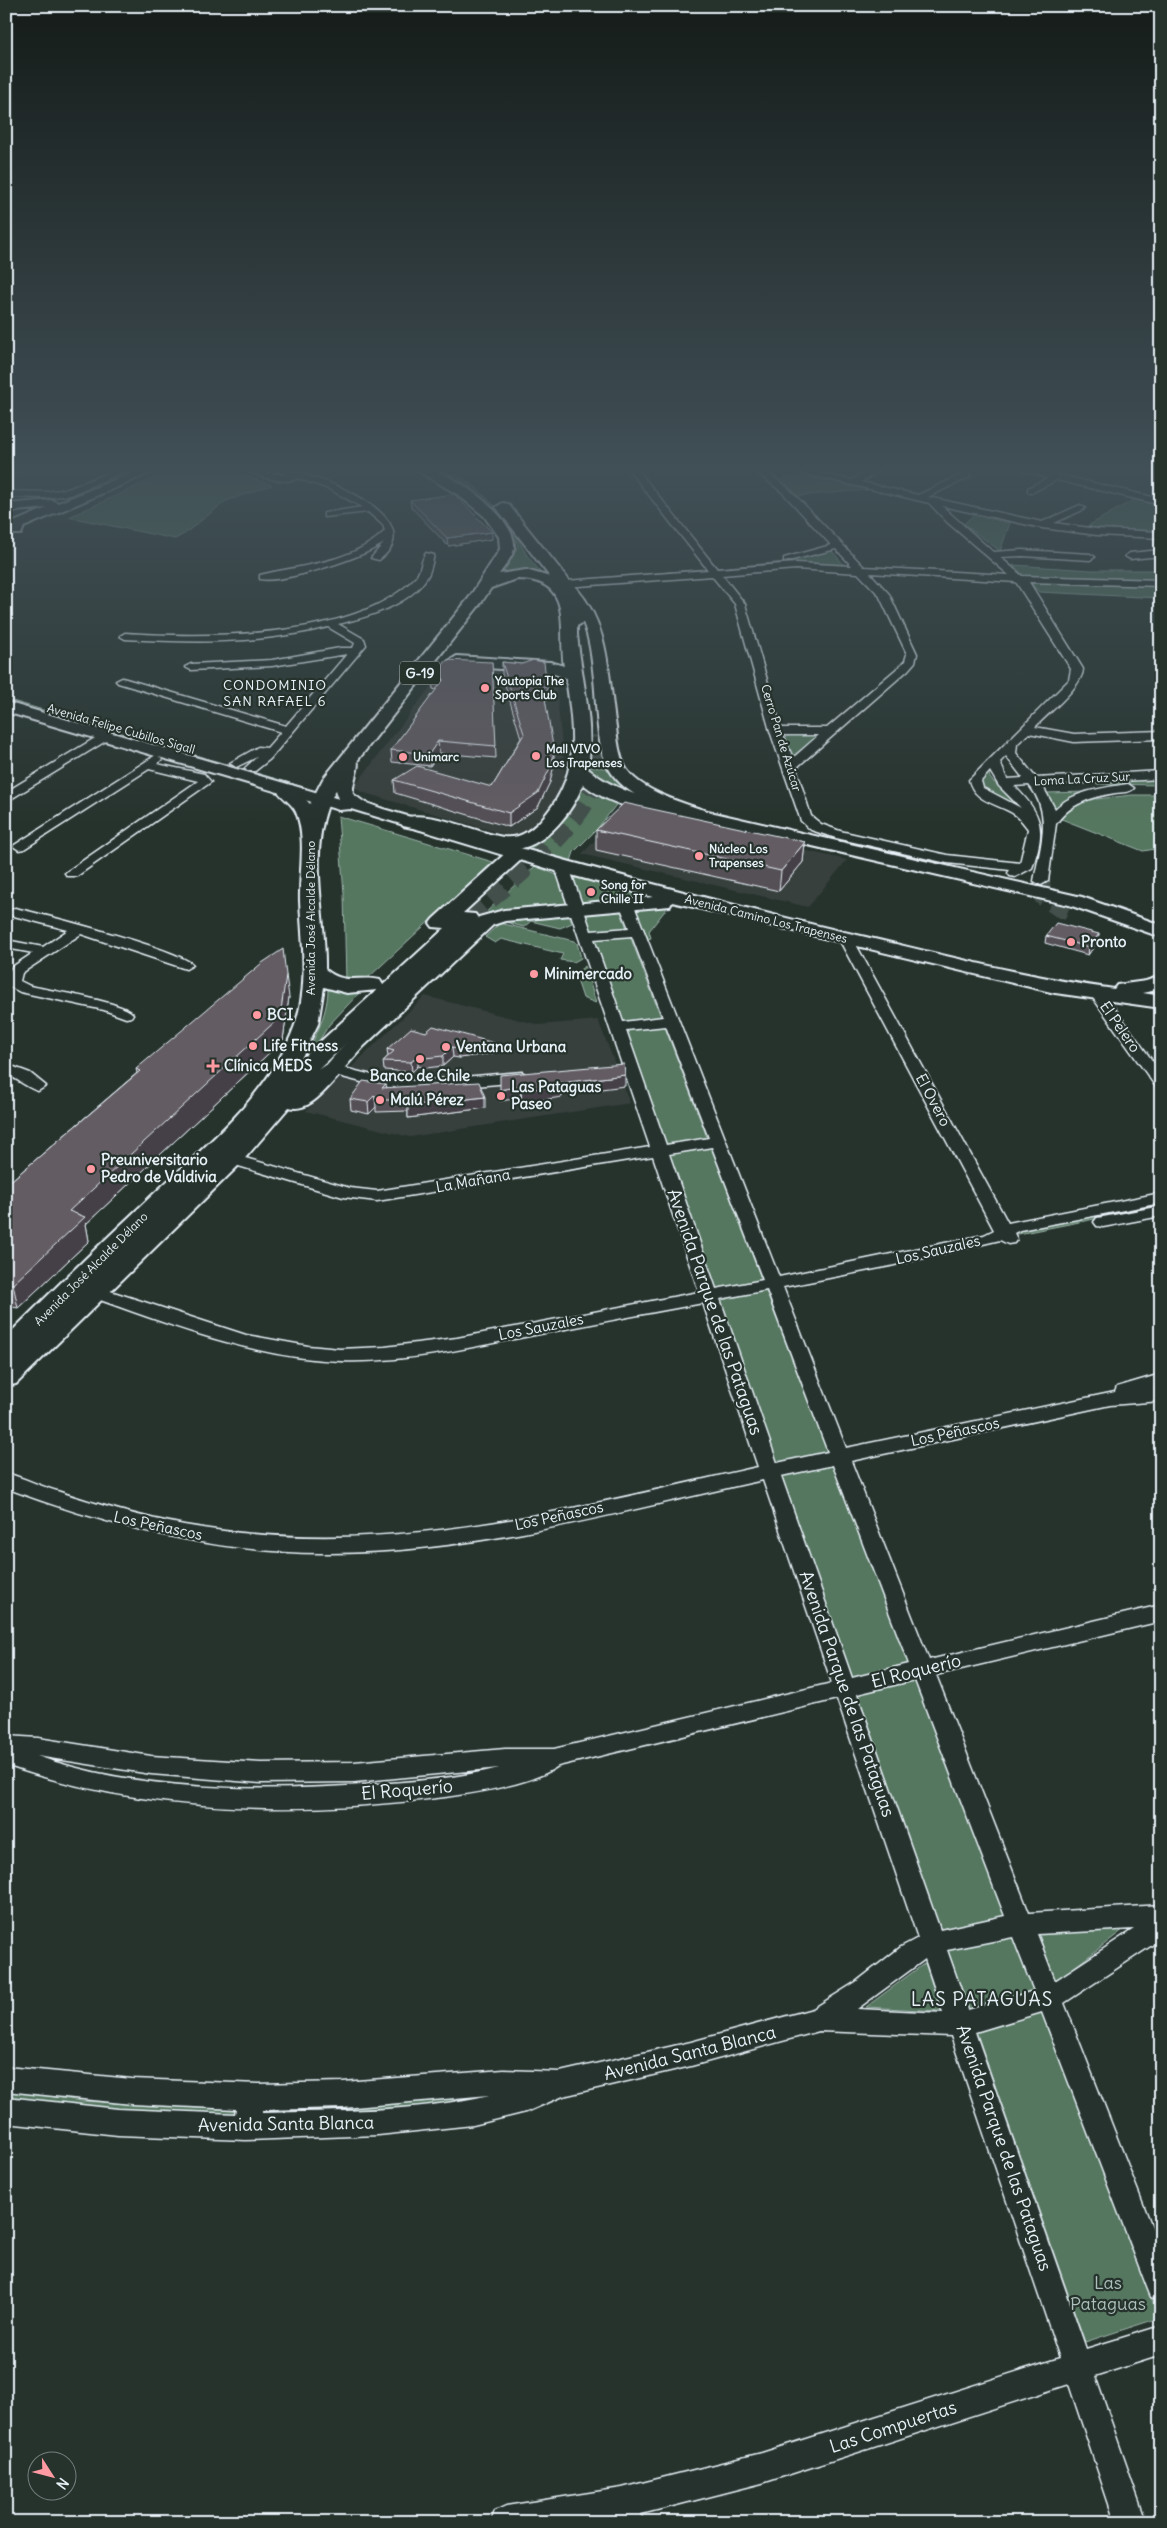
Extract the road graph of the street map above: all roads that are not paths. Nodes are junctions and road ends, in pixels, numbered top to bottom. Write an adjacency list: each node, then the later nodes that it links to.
1 (410, 588): 9 (street)
2 (485, 588): 11 (main road, Avenida José Alcalde Délano / G-19)
3 (561, 588): 8 (main road)
4 (579, 588): 8 (street)
5 (727, 588): 23 (street, Cerro Pan de Azúcar)
6 (878, 588): 24 (street)
7 (1027, 588): 20 (street)
8 (565, 590): 13 (main road); 27 (main road); 47 (main road)
9 (330, 624): 10 (street); 12 (street)
10 (125, 636)
11 (443, 643): 13 (main road); 15 (main road, Avenida José Alcalde Délano / G-19)
12 (355, 651): 14 (street); 22 (street)
13 (569, 653): 16 (main road)
14 (191, 667)
15 (418, 675): 16 (main road); 31 (main road, Avenida José Alcalde Délano / G-19)
16 (572, 675): 37 (main road)
17 (122, 681): 22 (street)
18 (6, 696): 34 (main road, Avenida Felipe Cubillos Sigall)
19 (6, 707): 26 (main road, Avenida Felipe Cubillos Sigall)
20 (1036, 720): 21 (street); 28 (street)
21 (1027, 729): 28 (street); 29 (street)
22 (288, 730): 34 (street)
23 (776, 731): 24 (street); 35 (street, Cerro Pan de Azúcar)
24 (830, 732): 35 (street)
25 (1161, 735): 28 (street)
26 (105, 736): 30 (main road, Avenida Felipe Cubillos Sigall); 45 (street, Avenida Felipe Cubillos Sigall)
27 (596, 736)
28 (1086, 737)
29 (1012, 745): 32 (street); 39 (street)
30 (164, 754): 33 (street, Avenida Felipe Cubillos Sigall); 36 (main road, Avenida Felipe Cubillos Sigall)
31 (350, 760): 44 (main road, Avenida José Alcalde Délano); 46 (main road, Avenida Camino Los Trapenses / G-19)
32 (994, 761): 40 (street); 50 (street)
33 (147, 765): 52 (street, Avenida Felipe Cubillos Sigall); 56 (street, Avenida Felipe Cubillos Sigall)
34 (244, 765): 36 (main road); 44 (main road, Avenida Felipe Cubillos Sigall)
35 (790, 767): 55 (street, Cerro Pan de Azúcar)
36 (217, 769): 43 (main road, Avenida Felipe Cubillos Sigall)
37 (580, 772): 47 (main road); 48 (main road)
38 (1161, 775): 39 (street, Loma La Cruz Sur)
39 (1036, 786): 40 (street, Loma La Cruz Sur); 42 (street, Loma La Cruz Sur); 49 (street)
40 (1006, 787): 50 (street)
41 (1161, 787): 42 (street, Loma La Cruz Sur)
42 (1128, 788): 49 (street, Loma La Cruz Sur)
43 (285, 789): 44 (main road, Avenida Felipe Cubillos Sigall); 51 (main road)
44 (325, 791): 46 (main road, Avenida Camino Los Trapenses); 51 (main road, Avenida José Alcalde Délano)
45 (6, 798)
46 (377, 813): 48 (main road, Avenida Camino Los Trapenses / G-19)
47 (704, 816): 57 (main road)
48 (410, 822): 53 (main road, Avenida Camino Los Trapenses / G-19)
49 (1049, 825): 58 (street)
50 (1034, 828): 55 (street)
51 (311, 833): 76 (main road, Avenida José Alcalde Délano)
52 (19, 846)
53 (516, 854): 54 (main road, Avenida Camino Los Trapenses / G-19); 79 (main road)
54 (562, 867): 60 (main road, Avenida Camino Los Trapenses / G-19); 61 (street, Avenida Parque de las Pataguas)
55 (1025, 868): 57 (street)
56 (72, 873)
57 (978, 878): 69 (main road)
58 (1041, 881)
59 (626, 904): 60 (main road); 61 (main road); 66 (street)
60 (717, 908): 68 (main road, Avenida Camino Los Trapenses / G-19)
61 (576, 909): 67 (street, Avenida Parque de las Pataguas); 85 (main road)
62 (15, 912): 65 (street)
63 (1074, 914): 69 (main road)
64 (468, 918): 85 (main road)
65 (77, 930): 73 (street); 75 (street)
66 (636, 932): 67 (street); 83 (street)
67 (585, 936): 84 (street, Avenida Parque de las Pataguas)
68 (846, 939): 71 (main road, Avenida Camino Los Trapenses / G-19); 74 (street, El Overo)
69 (1160, 940)
70 (6, 944): 73 (street)
71 (880, 947): 74 (street); 78 (main road, Avenida Camino Los Trapenses / G-19)
72 (6, 950): 73 (street)
73 (39, 954): 82 (street)
74 (858, 960): 95 (street, El Overo)
75 (186, 966)
76 (313, 970): 79 (main road); 99 (main road, Avenida José Alcalde Délano)
77 (1161, 982): 78 (main road)
78 (1037, 983): 80 (main road, Avenida Camino Los Trapenses / G-19)
79 (372, 985): 85 (main road)
80 (1098, 995): 81 (main road, Avenida Camino Los Trapenses / G-19); 88 (street, El Pelero)
81 (1161, 1002)
82 (126, 1014)
83 (671, 1021): 84 (street); 90 (street)
84 (616, 1027): 91 (street, Avenida Parque de las Pataguas)
85 (324, 1064): 87 (street); 92 (main road, Avenida José Alcalde Délano)
86 (6, 1069): 89 (street)
87 (541, 1075)
88 (1161, 1084)
89 (38, 1086)
90 (718, 1141): 91 (street, La Mañana); 96 (street)
91 (659, 1150): 92 (street, La Mañana); 98 (street, Avenida Parque de las Pataguas)
92 (231, 1158): 97 (main road, Avenida José Alcalde Délano)
93 (1161, 1198): 95 (street, Los Sauzales)
94 (1161, 1211): 95 (street, Los Sauzales)
95 (1000, 1237): 96 (street, Los Sauzales)
96 (772, 1282): 98 (street, Los Sauzales); 104 (street)
97 (95, 1292): 98 (street, Los Sauzales); 100 (main road, Avenida José Alcalde Délano)
98 (709, 1294): 105 (street, Avenida Parque de las Pataguas)
99 (6, 1353)
100 (6, 1377)
101 (1161, 1380): 103 (street, Los Peñascos)
102 (1161, 1395): 103 (street, Los Peñascos)
103 (1110, 1399): 104 (street, Los Peñascos)
104 (840, 1456): 105 (street, Los Peñascos); 108 (street)
105 (770, 1471): 106 (street, Los Peñascos); 109 (street, Avenida Parque de las Pataguas)
106 (6, 1480)
107 (1161, 1613): 108 (street, El Roquerío)
108 (923, 1670): 109 (street, El Roquerío); 116 (street)
109 (845, 1688): 112 (street, El Roquerío); 118 (street, Avenida Parque de las Pataguas)
110 (6, 1745): 113 (street, El Roquerío)
111 (6, 1755): 114 (street, El Roquerío)
112 (554, 1758): 113 (street, El Roquerío); 114 (street, El Roquerío)
113 (260, 1773): 114 (street)
114 (255, 1797)
115 (1161, 1916): 116 (street, Avenida Santa Blanca)
116 (1021, 1924): 118 (street, Avenida Santa Blanca); 119 (street)
117 (1161, 1925): 119 (street, Avenida Santa Blanca)
118 (933, 1942): 120 (street, Avenida Santa Blanca); 121 (street, Avenida Parque de las Pataguas)
119 (1050, 1998): 121 (street, Avenida Santa Blanca); 127 (street)
120 (819, 2019): 121 (street, Avenida Santa Blanca); 123 (street, Avenida Santa Blanca)
121 (961, 2024): 129 (street, Avenida Parque de las Pataguas)
122 (6, 2079): 124 (street, Avenida Santa Blanca)
123 (562, 2084): 124 (street, Avenida Santa Blanca); 126 (street, Avenida Santa Blanca)
124 (251, 2097): 126 (street)
125 (6, 2110): 126 (street, Avenida Santa Blanca)
126 (246, 2127)
127 (1161, 2287)
128 (1161, 2340): 129 (street, Las Compuertas)
129 (1079, 2367): 130 (street, Las Compuertas); 132 (street, Avenida Parque de las Pataguas)
130 (625, 2512): 131 (street, Las Compuertas)
131 (506, 2522)
132 (1131, 2522)

